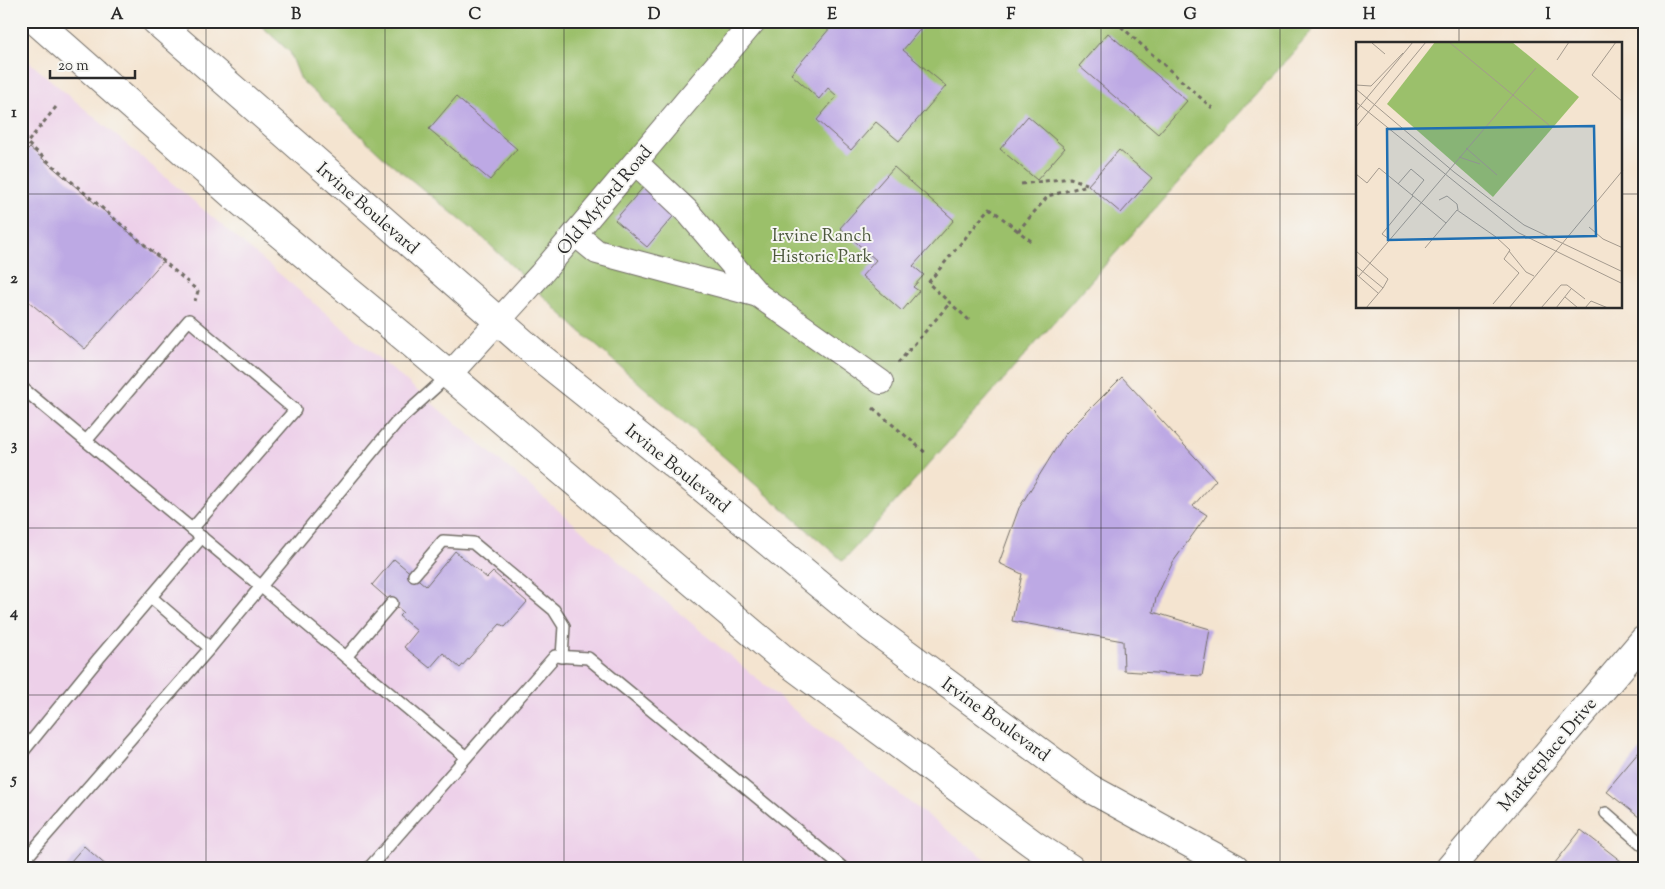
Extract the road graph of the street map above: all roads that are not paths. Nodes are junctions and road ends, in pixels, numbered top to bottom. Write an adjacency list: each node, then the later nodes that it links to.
1 (36, 21): 8 (main road)
2 (156, 21): 7 (main road, Irvine Boulevard)
3 (754, 21): 4 (street, Old Myford Road)
4 (636, 163): 5 (street, Old Myford Road); 6 (street)
5 (575, 234): 6 (street); 7 (street, Old Myford Road)
6 (758, 295): 9 (street)
7 (498, 322): 8 (street, Old Myford Road); 30 (main road, Irvine Boulevard)
8 (449, 375): 15 (lane); 29 (main road)
9 (881, 382)
10 (21, 387): 11 (lane)
11 (86, 441): 12 (lane); 12 (lane)
12 (192, 529): 13 (lane)
13 (202, 538): 15 (lane); 16 (lane)
14 (414, 575): 21 (lane)
15 (262, 586): 19 (lane); 20 (lane)
16 (152, 598): 19 (lane); 22 (lane)
17 (392, 603): 20 (lane)
18 (1644, 640): 31 (main road, Marketplace Drive)
19 (210, 648): 26 (lane)
20 (346, 657): 23 (lane)
21 (562, 657): 23 (lane); 28 (lane)
22 (21, 754)
23 (466, 757): 27 (lane)
24 (1606, 813): 25 (lane)
25 (1644, 846)
26 (21, 864)
27 (369, 868)
28 (843, 868)
29 (1070, 868)
30 (1235, 868)
31 (1450, 868)

